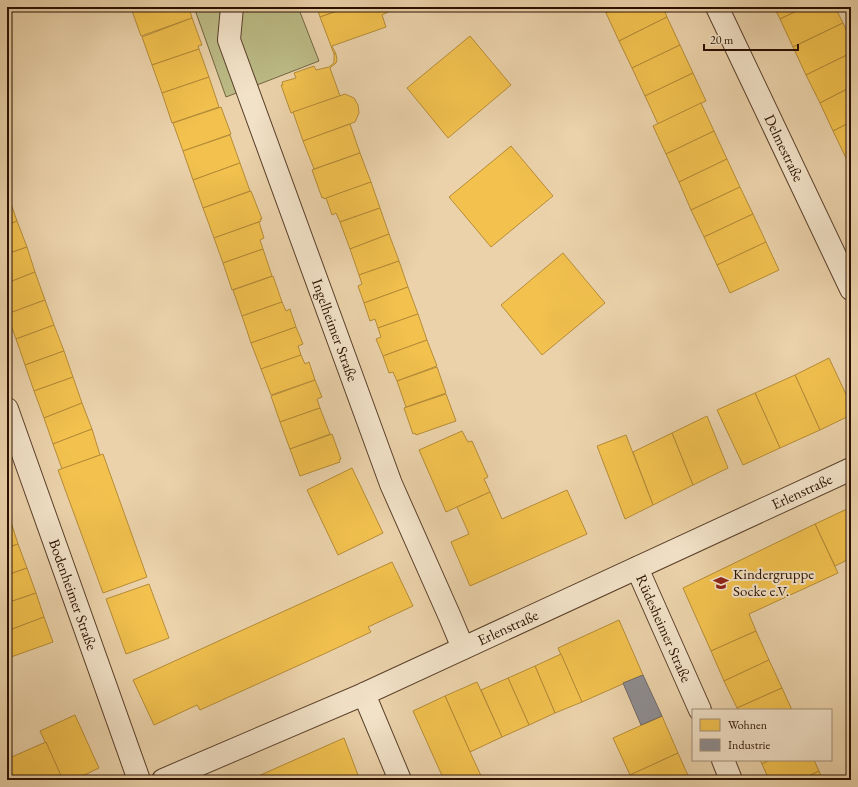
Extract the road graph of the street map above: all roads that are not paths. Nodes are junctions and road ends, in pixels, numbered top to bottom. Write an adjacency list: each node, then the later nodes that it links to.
1 (232, 7): 7 (street, Ingelheimer Straße)
2 (717, 7): 3 (street, Delmestraße)
3 (851, 289)
4 (7, 409): 11 (street, Bodenheimer Straße)
5 (851, 469): 6 (street, Erlenstraße)
6 (637, 568): 7 (street, Erlenstraße); 9 (street, Rüdesheimer Straße)
7 (462, 648): 8 (street, Erlenstraße)
8 (364, 694): 12 (street, Erlenstraße); 13 (street)
9 (700, 709)
10 (722, 761): 14 (street)
11 (139, 780)
12 (163, 780)
13 (400, 780)
14 (732, 780)

